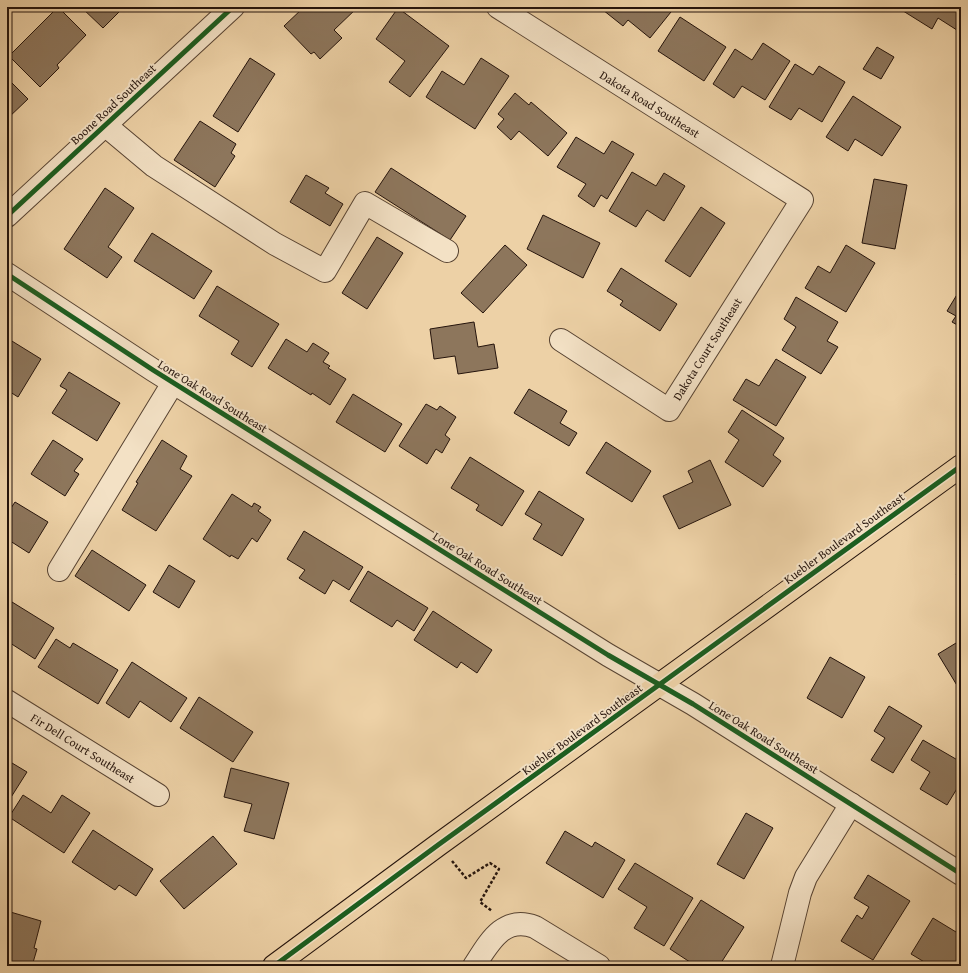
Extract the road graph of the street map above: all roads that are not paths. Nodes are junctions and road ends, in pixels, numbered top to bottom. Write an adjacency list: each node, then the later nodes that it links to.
1 (233, 7): 3 (street, Boone Road Southeast)
2 (498, 7): 4 (street, Dakota Road Southeast)
3 (105, 125): 5 (street, Boone Road Southeast); 6 (street)
4 (802, 200): 8 (street, Dakota Court Southeast)
5 (7, 216)
6 (447, 251)
7 (7, 274): 9 (street, Lone Oak Road Southeast)
8 (561, 340)
9 (173, 383): 11 (street); 12 (street, Lone Oak Road Southeast)
10 (961, 466): 12 (main road, Kuebler Boulevard Southeast)
11 (59, 570)
12 (660, 685): 15 (street, Lone Oak Road Southeast); 17 (main road, Kuebler Boulevard Southeast)
13 (7, 701): 14 (street, Fir Dell Court Southeast)
14 (158, 795)
15 (851, 804): 16 (street, Lone Oak Road Southeast); 20 (street)
16 (961, 874)
17 (274, 966)
18 (474, 966): 19 (street)
19 (600, 966)
20 (782, 966)

